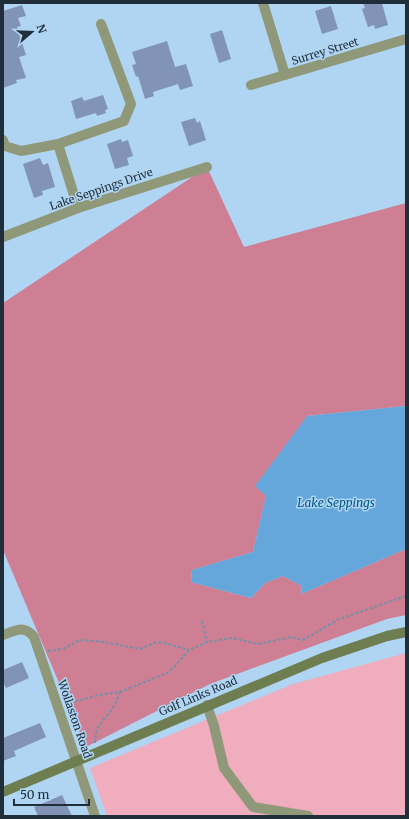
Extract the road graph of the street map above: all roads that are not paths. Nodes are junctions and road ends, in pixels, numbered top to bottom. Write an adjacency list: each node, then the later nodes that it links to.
1 (263, 3): 4 (street)
2 (101, 24): 7 (street)
3 (406, 39): 4 (street, Surrey Street)
4 (285, 75): 5 (street, Surrey Street)
5 (252, 85)
6 (3, 140): 7 (street)
7 (58, 144): 9 (street)
8 (207, 167): 9 (street, Lake Seppings Drive)
9 (78, 208): 10 (street, Lake Seppings Drive)
10 (3, 237)
11 (406, 632): 13 (main road, Golf Links Road)
12 (3, 635): 14 (street, Wollaston Road)
13 (207, 705): 14 (main road, Golf Links Road); 17 (street)
14 (76, 761): 15 (main road, Golf Links Road); 16 (street, Wollaston Road)
15 (3, 792)
16 (95, 816)
17 (308, 816)

